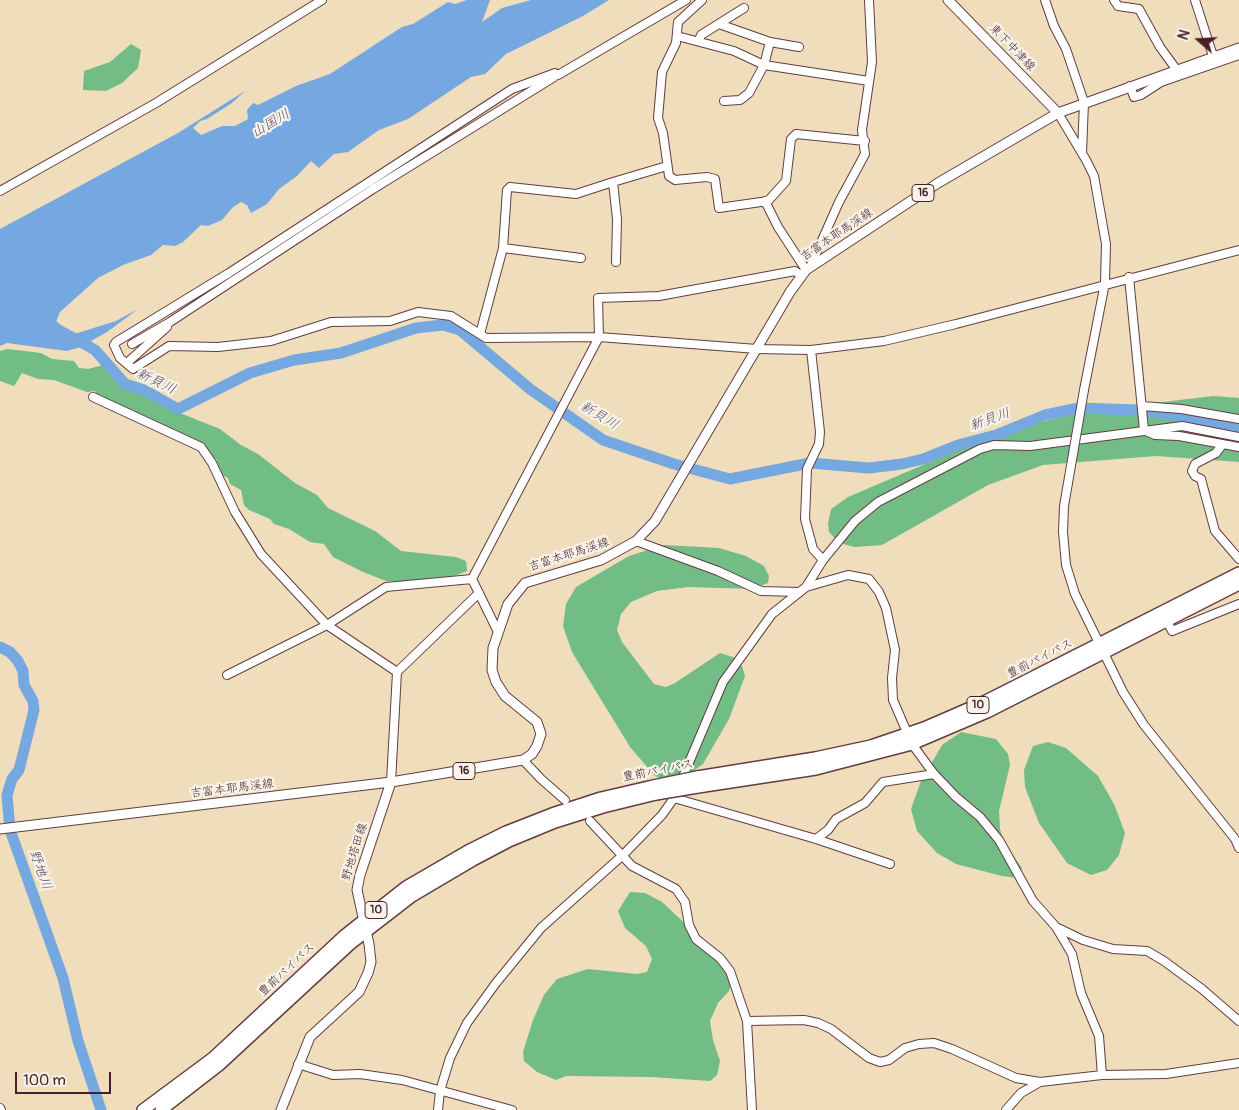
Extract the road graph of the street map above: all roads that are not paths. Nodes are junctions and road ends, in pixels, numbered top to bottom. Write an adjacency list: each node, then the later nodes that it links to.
1 (322, 0): 30 (street)
2 (686, 0): 20 (street)
3 (702, 0): 11 (street)
4 (869, 0): 22 (street)
5 (948, 0): 25 (main road, 東下中津線)
6 (1046, 0): 24 (street)
7 (1114, 0): 19 (street)
8 (1196, 0): 17 (street)
9 (744, 8): 10 (street)
10 (720, 24): 12 (street); 13 (street)
11 (677, 36): 12 (street); 28 (street)
12 (699, 40): 18 (street)
13 (770, 42): 14 (street); 18 (street)
14 (799, 48)
15 (1239, 48): 17 (main road, 吉富本耶馬渓線 / 16)
16 (1239, 55): 21 (street)
17 (1213, 56): 19 (main road, 吉富本耶馬渓線 / 16)
18 (764, 65): 22 (street); 23 (street)
19 (1176, 69): 21 (main road, 吉富本耶馬渓線 / 16)
20 (558, 75): 39 (street); 45 (street)
21 (1160, 79): 24 (main road, 吉富本耶馬渓線 / 16)
22 (869, 80): 26 (street)
23 (724, 101)
24 (1084, 102): 25 (main road, 吉富本耶馬渓線 / 16); 27 (street)
25 (1058, 113): 27 (street); 36 (main road, 吉富本耶馬渓線 / 16)
26 (865, 141): 31 (street); 36 (street)
27 (1082, 153): 38 (street)
28 (667, 166): 29 (street); 31 (street)
29 (613, 182): 32 (street); 35 (street)
30 (0, 192)
31 (765, 201): 36 (street)
32 (503, 248): 34 (street); 40 (street)
33 (1239, 250): 37 (street)
34 (581, 258)
35 (616, 262)
36 (806, 270): 41 (street); 43 (main road, 吉富本耶馬渓線 / 16)
37 (1129, 277): 38 (street); 47 (street)
38 (1106, 283): 44 (street); 65 (street, bridge)
39 (170, 322): 42 (street); 45 (street)
40 (480, 334): 41 (street); 45 (street)
41 (599, 337): 43 (street); 57 (street)
42 (132, 344)
43 (757, 350): 44 (street); 53 (main road, 吉富本耶馬渓線 / 16)
44 (811, 350): 55 (street)
45 (128, 362)
46 (94, 397): 63 (street)
47 (1142, 406): 48 (street); 49 (street)
48 (1239, 419)
49 (1144, 430): 50 (street); 51 (street); 55 (street)
50 (1239, 437)
51 (1222, 445): 52 (street); 54 (street)
52 (1239, 448)
53 (636, 541): 59 (street); 64 (main road, 吉富本耶馬渓線 / 16)
54 (1239, 558)
55 (823, 560): 59 (street)
56 (1239, 573): 65 (highway, 豊前バイパス / 10)
57 (472, 578): 60 (street); 63 (street)
58 (1239, 584): 62 (highway, 豊前バイパス / 10)
59 (803, 589): 68 (street); 72 (street)
60 (479, 593): 64 (street); 66 (street)
61 (1239, 604): 62 (street)
62 (1167, 621): 65 (highway, 豊前バイパス / 10)
63 (327, 625): 66 (street); 67 (street)
64 (498, 632): 69 (main road, 吉富本耶馬渓線 / 16)
65 (1102, 648): 68 (highway, 豊前バイパス / 10); 77 (street)
66 (397, 672): 71 (street)
67 (227, 675)
68 (910, 739): 70 (street); 80 (highway, 豊前バイパス / 10, bridge)
69 (523, 760): 71 (main road, 吉富本耶馬渓線 / 16); 73 (street)
70 (934, 774): 76 (street); 81 (street)
71 (391, 782): 75 (main road, 吉富本耶馬渓線 / 16); 80 (main road, 野地塔田線)
72 (674, 798): 76 (street); 78 (street)
73 (566, 800)
74 (590, 820): 78 (street)
75 (0, 829)
76 (816, 839): 79 (street)
77 (1239, 848)
78 (623, 855): 82 (street); 88 (street)
79 (890, 864)
80 (364, 925): 85 (main road, 野地塔田線); 89 (highway, 豊前バイパス / 10); 90 (highway, 豊前バイパス / 10)
81 (1056, 927): 83 (street); 86 (street)
82 (746, 1021): 87 (street); 94 (street)
83 (1239, 1021)
84 (1239, 1063): 86 (street)
85 (298, 1064): 88 (street); 91 (main road, 野地塔田線)
86 (1102, 1075): 87 (street)
87 (1040, 1082): 95 (street)
88 (440, 1091): 92 (street); 93 (street)
89 (143, 1110)
90 (161, 1110)
91 (281, 1110)
92 (438, 1110)
93 (512, 1110)
94 (752, 1110)
95 (1006, 1110)

